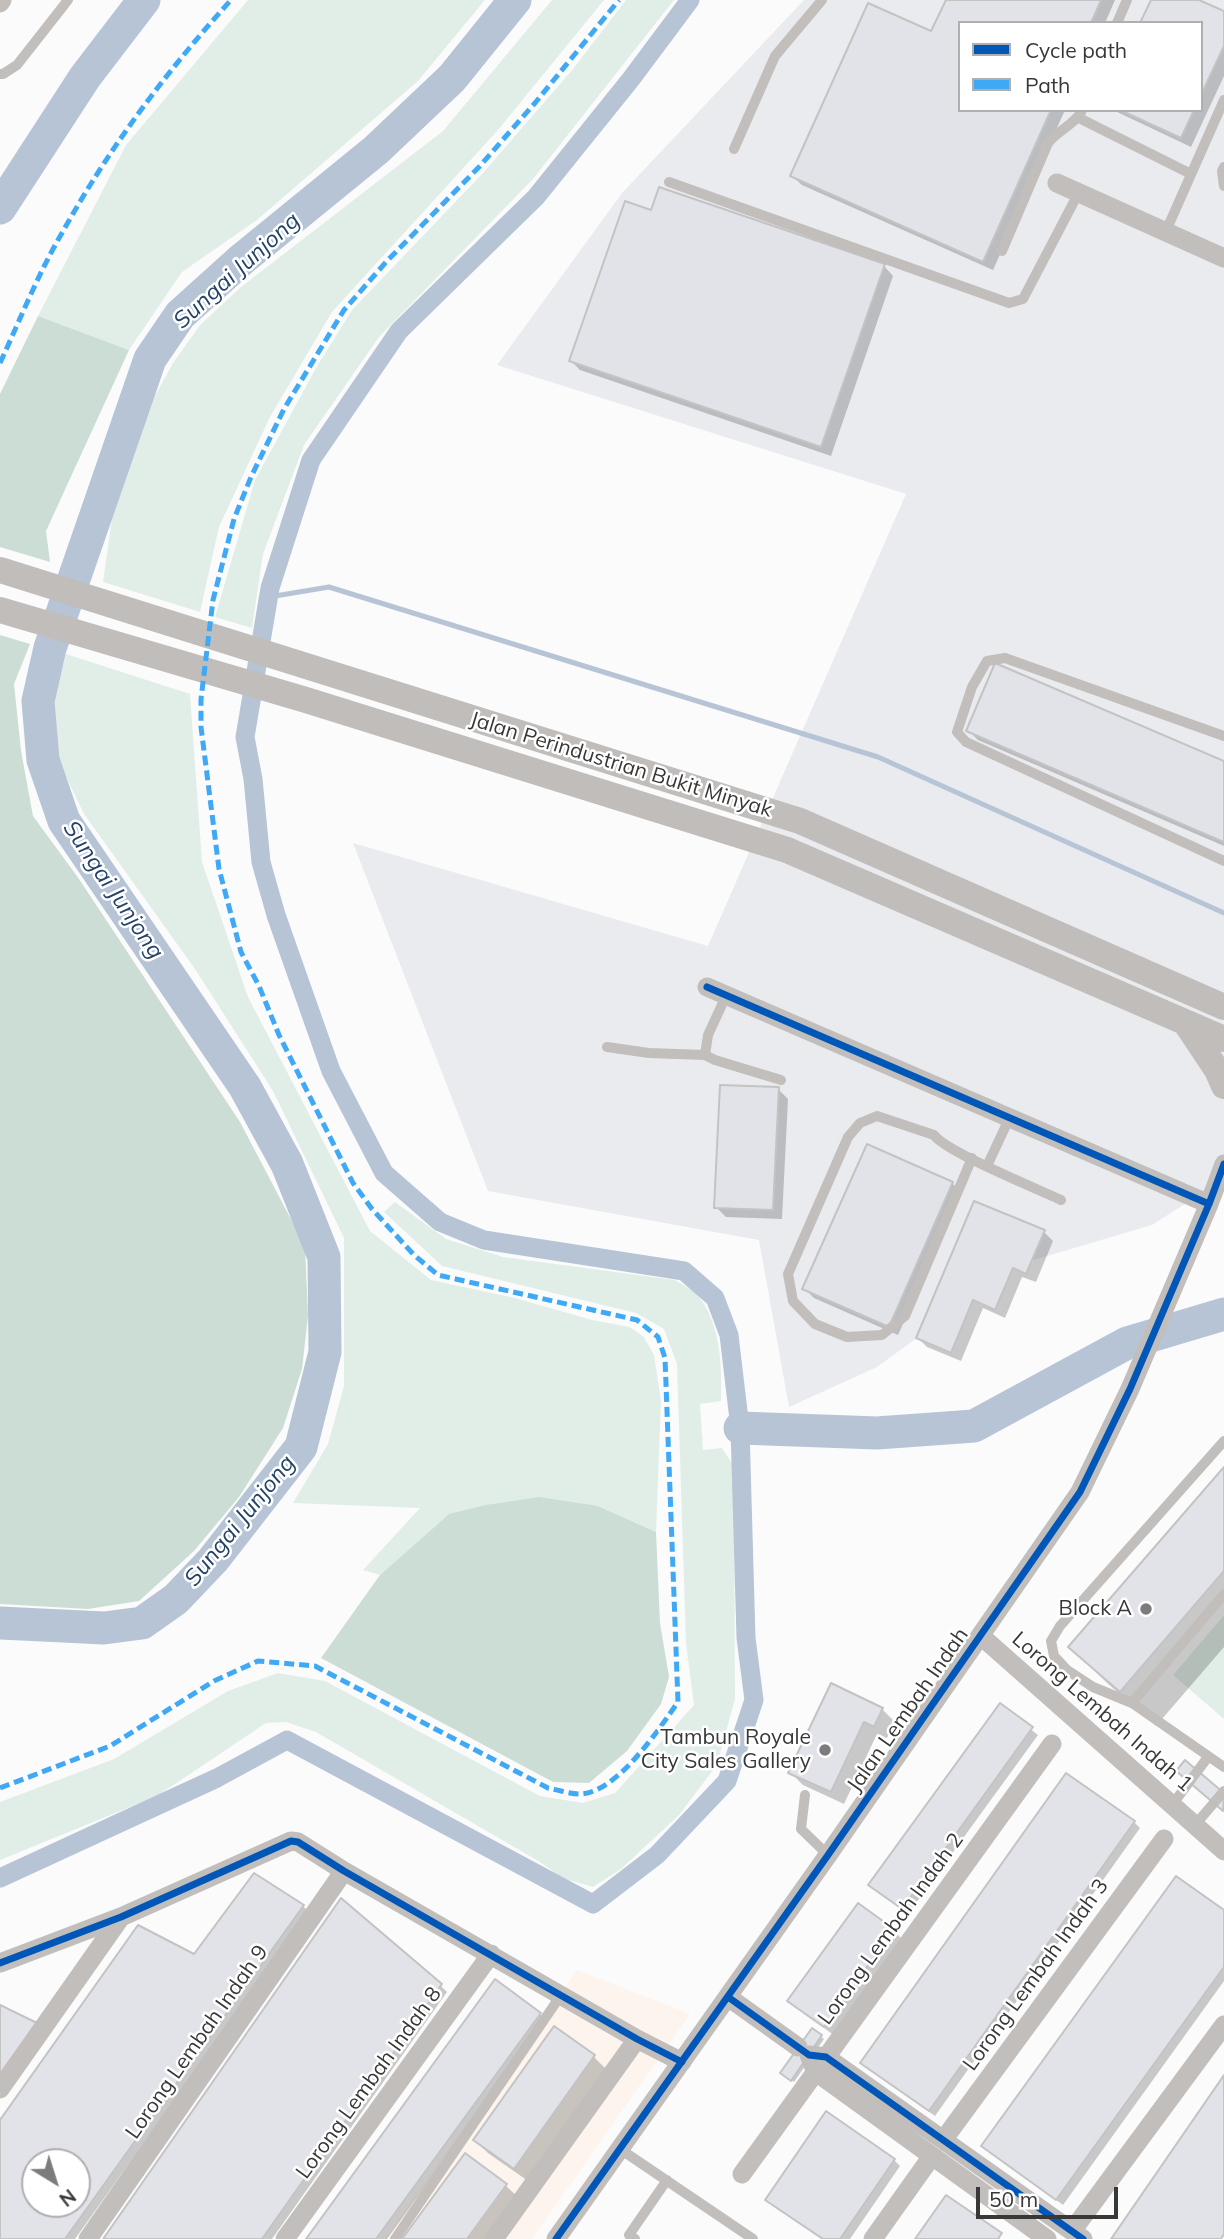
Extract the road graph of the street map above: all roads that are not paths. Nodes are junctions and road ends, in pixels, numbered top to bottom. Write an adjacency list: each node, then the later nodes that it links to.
1 (68, 0): 5 (lane)
2 (821, 0): 8 (lane)
3 (1127, 0): 4 (lane)
4 (1118, 21)
5 (0, 74)
6 (1224, 100): 10 (lane)
7 (1080, 114): 10 (lane); 16 (lane)
8 (734, 149)
9 (1224, 167): 13 (lane)
10 (1191, 174): 15 (lane)
11 (669, 182): 14 (lane)
12 (1058, 183): 14 (street)
13 (1224, 186)
14 (1079, 192): 15 (street)
15 (1166, 231): 17 (street)
16 (1002, 251)
17 (1224, 258)
18 (0, 570): 23 (main road, Jalan Perindustrian Bukit Minyak)
19 (0, 610): 26 (main road, Jalan Perindustrian Bukit Minyak)
20 (1224, 736): 21 (lane)
21 (1224, 861)
22 (707, 988): 24 (street)
23 (1212, 994): 25 (main road, Jalan Perindustrian Bukit Minyak)
24 (726, 996): 29 (lane); 32 (street)
25 (1224, 1007)
26 (1185, 1022): 27 (main road, Jalan Perindustrian Bukit Minyak); 31 (main road)
27 (1224, 1039)
28 (607, 1047): 29 (lane)
29 (705, 1055): 30 (lane)
30 (781, 1080)
31 (1224, 1086)
32 (1009, 1119): 35 (lane); 37 (street)
33 (972, 1158): 33 (lane); 35 (lane)
34 (1224, 1164): 37 (street, Jalan Lembah Indah)
35 (987, 1166): 36 (lane)
36 (1061, 1200)
37 (1209, 1204): 40 (street, Jalan Lembah Indah)
38 (1224, 1441): 41 (lane)
39 (1224, 1594): 41 (lane)
40 (981, 1636): 47 (street, Lorong Lembah Indah 1); 51 (street, Jalan Lembah Indah)
41 (1132, 1703): 43 (lane)
42 (1052, 1744): 62 (street, Lorong Lembah Indah 2)
43 (1208, 1757): 44 (lane); 47 (lane)
44 (1224, 1767)
45 (1224, 1791): 48 (lane)
46 (805, 1795): 51 (lane)
47 (1172, 1805): 48 (street, Lorong Lembah Indah 1)
48 (1195, 1825): 50 (street, Lorong Lembah Indah 1)
49 (1164, 1839): 64 (street, Lorong Lembah Indah 3)
50 (1224, 1850)
51 (828, 1856): 57 (street, Jalan Lembah Indah)
52 (344, 1871): 53 (street); 54 (street); 70 (street, Lorong Lembah Indah 9)
53 (121, 1917): 55 (street); 63 (street)
54 (491, 1954): 56 (street); 71 (street, Lorong Lembah Indah 8)
55 (0, 1963)
56 (556, 1992): 59 (street); 72 (lane)
57 (728, 1997): 60 (street); 61 (street, Jalan Lembah Indah)
58 (1224, 2025): 69 (street)
59 (637, 2039): 61 (street); 73 (street)
60 (798, 2047)
61 (682, 2062): 65 (street, Jalan Lembah Indah)
62 (821, 2064): 64 (street); 66 (street); 67 (street, Lorong Lembah Indah 2)
63 (0, 2089)
64 (944, 2139): 69 (street)
65 (620, 2149): 68 (lane); 74 (street, Jalan Lembah Indah)
66 (932, 2156): 77 (street); 78 (street)
67 (742, 2174)
68 (667, 2180): 75 (lane); 76 (lane)
69 (1078, 2235)
70 (88, 2239)
71 (285, 2239)
72 (395, 2239)
73 (494, 2239)
74 (556, 2239)
75 (635, 2239)
76 (753, 2239)
77 (873, 2239)
78 (1047, 2239)

